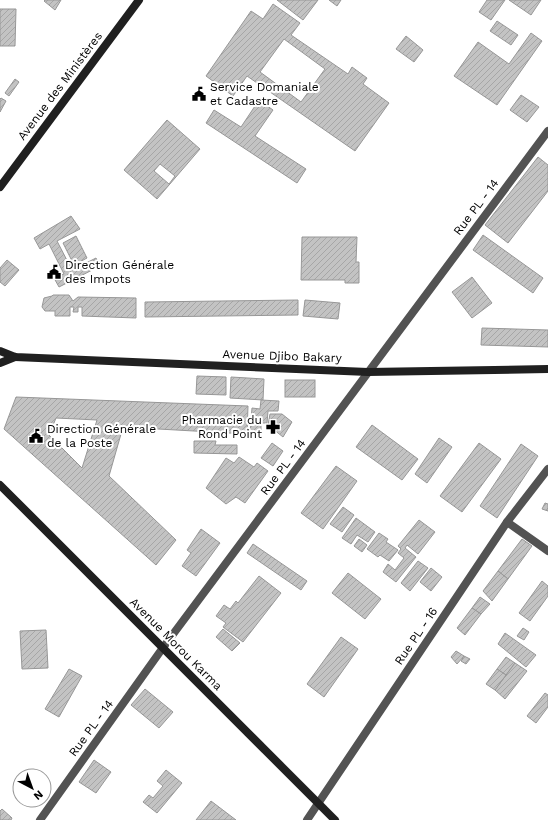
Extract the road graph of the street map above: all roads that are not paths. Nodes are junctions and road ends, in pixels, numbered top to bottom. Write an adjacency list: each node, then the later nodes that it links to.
1 (139, 0): 3 (street, Avenue des Ministères)
2 (548, 130): 8 (street, Rue PL - 14)
3 (0, 187)
4 (0, 351): 5 (street)
5 (15, 357): 6 (street); 8 (street, Avenue Djibo Bakary)
6 (0, 363)
7 (548, 369): 8 (street, Avenue Djibo Bakary)
8 (368, 372): 13 (street, Rue PL - 14)
9 (548, 469): 11 (street, Rue PL - 16)
10 (0, 485): 13 (street, Avenue Morou Karma)
11 (507, 522): 12 (street); 14 (street, Rue PL - 16)
12 (548, 550)
13 (162, 648): 14 (street, Avenue Morou Karma); 15 (street, Rue PL - 14)
14 (319, 804): 16 (street, Rue PL - 16); 17 (street, Avenue Morou Karma)
15 (40, 820)
16 (307, 820)
17 (335, 820)

